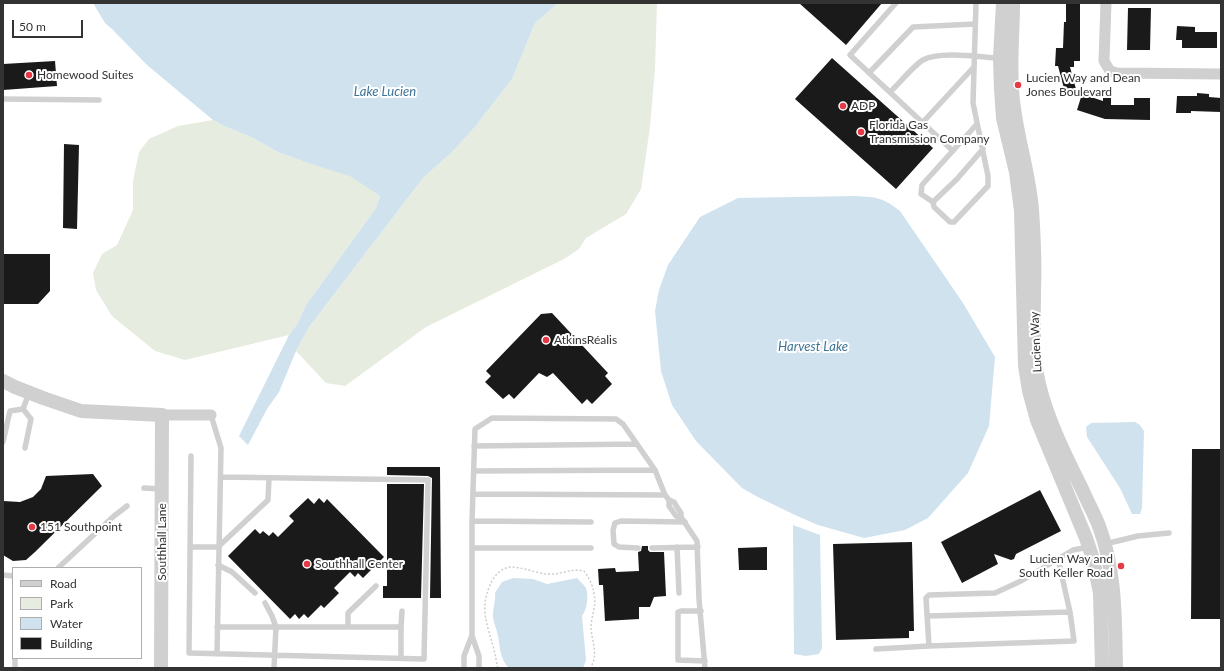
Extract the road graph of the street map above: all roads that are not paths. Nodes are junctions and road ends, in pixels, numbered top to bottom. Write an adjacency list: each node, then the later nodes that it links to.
1 (896, 3): 10 (lane)
2 (976, 3): 6 (lane)
3 (1003, 3): 8 (street, Lucien Way)
4 (1013, 3): 8 (street, Lucien Way)
5 (1106, 3): 11 (street)
6 (975, 24): 7 (lane); 10 (lane)
7 (974, 56): 8 (lane); 9 (lane); 12 (lane)
8 (1006, 58): 43 (street, Lucien Way); 48 (street, Lucien Way)
9 (973, 68): 15 (lane); 16 (lane)
10 (869, 73): 12 (lane)
11 (1221, 74)
12 (890, 92): 15 (lane)
13 (3, 99): 14 (lane)
14 (99, 100)
15 (923, 122): 18 (lane)
16 (977, 124): 17 (lane); 18 (lane)
17 (983, 150): 19 (lane); 19 (lane)
18 (953, 151): 19 (lane)
19 (933, 202)
20 (3, 381): 21 (street)
21 (29, 393): 22 (lane); 23 (street)
22 (23, 409): 25 (lane); 28 (lane)
23 (162, 415): 24 (street); 35 (street, Southhall Lane)
24 (211, 415): 32 (lane)
25 (3, 442)
26 (637, 444): 27 (lane); 27 (lane); 30 (lane)
27 (474, 446): 31 (lane)
28 (25, 448)
29 (191, 456): 45 (lane)
30 (655, 470): 31 (lane); 37 (lane)
31 (474, 471): 36 (lane)
32 (221, 477): 33 (lane); 46 (lane)
33 (269, 478): 46 (lane); 73 (lane)
34 (144, 488): 35 (lane)
35 (162, 489): 75 (street, Southhall Lane)
36 (473, 494): 37 (lane); 40 (lane)
37 (667, 497): 39 (lane)
38 (127, 506): 55 (lane)
39 (683, 520): 44 (lane); 51 (lane)
40 (472, 521): 41 (lane); 49 (lane)
41 (592, 522)
42 (1169, 533): 43 (lane)
43 (1105, 544): 48 (street); 81 (street, Lucien Way)
44 (698, 546): 47 (lane); 61 (lane)
45 (190, 547): 46 (lane); 71 (lane)
46 (218, 547): 54 (lane)
47 (677, 547): 52 (lane); 58 (lane)
48 (1090, 547): 53 (lane); 80 (street, Lucien Way)
49 (472, 548): 50 (lane); 68 (lane)
50 (592, 548)
51 (638, 548)
52 (652, 548)
53 (1058, 559): 62 (lane); 63 (lane)
54 (218, 565): 57 (lane); 64 (lane)
55 (59, 567)
56 (376, 586): 66 (lane)
57 (255, 593)
58 (679, 593)
59 (265, 604): 65 (lane)
60 (402, 611): 67 (lane)
61 (701, 611): 74 (lane); 74 (lane)
62 (1070, 612): 63 (lane); 69 (lane)
63 (928, 616): 69 (lane)
64 (217, 627): 65 (lane); 71 (lane)
65 (276, 627): 66 (lane); 72 (lane)
66 (348, 627): 67 (lane)
67 (401, 627): 73 (lane)
68 (472, 636): 77 (lane); 78 (lane)
69 (929, 646): 70 (lane)
70 (876, 649)
71 (217, 654): 72 (lane)
72 (275, 655): 73 (lane); 76 (lane)
73 (401, 658)
74 (705, 661): 79 (lane)
75 (161, 668)
76 (274, 668)
77 (464, 668)
78 (479, 668)
79 (705, 668)
80 (1102, 668)
81 (1116, 668)

